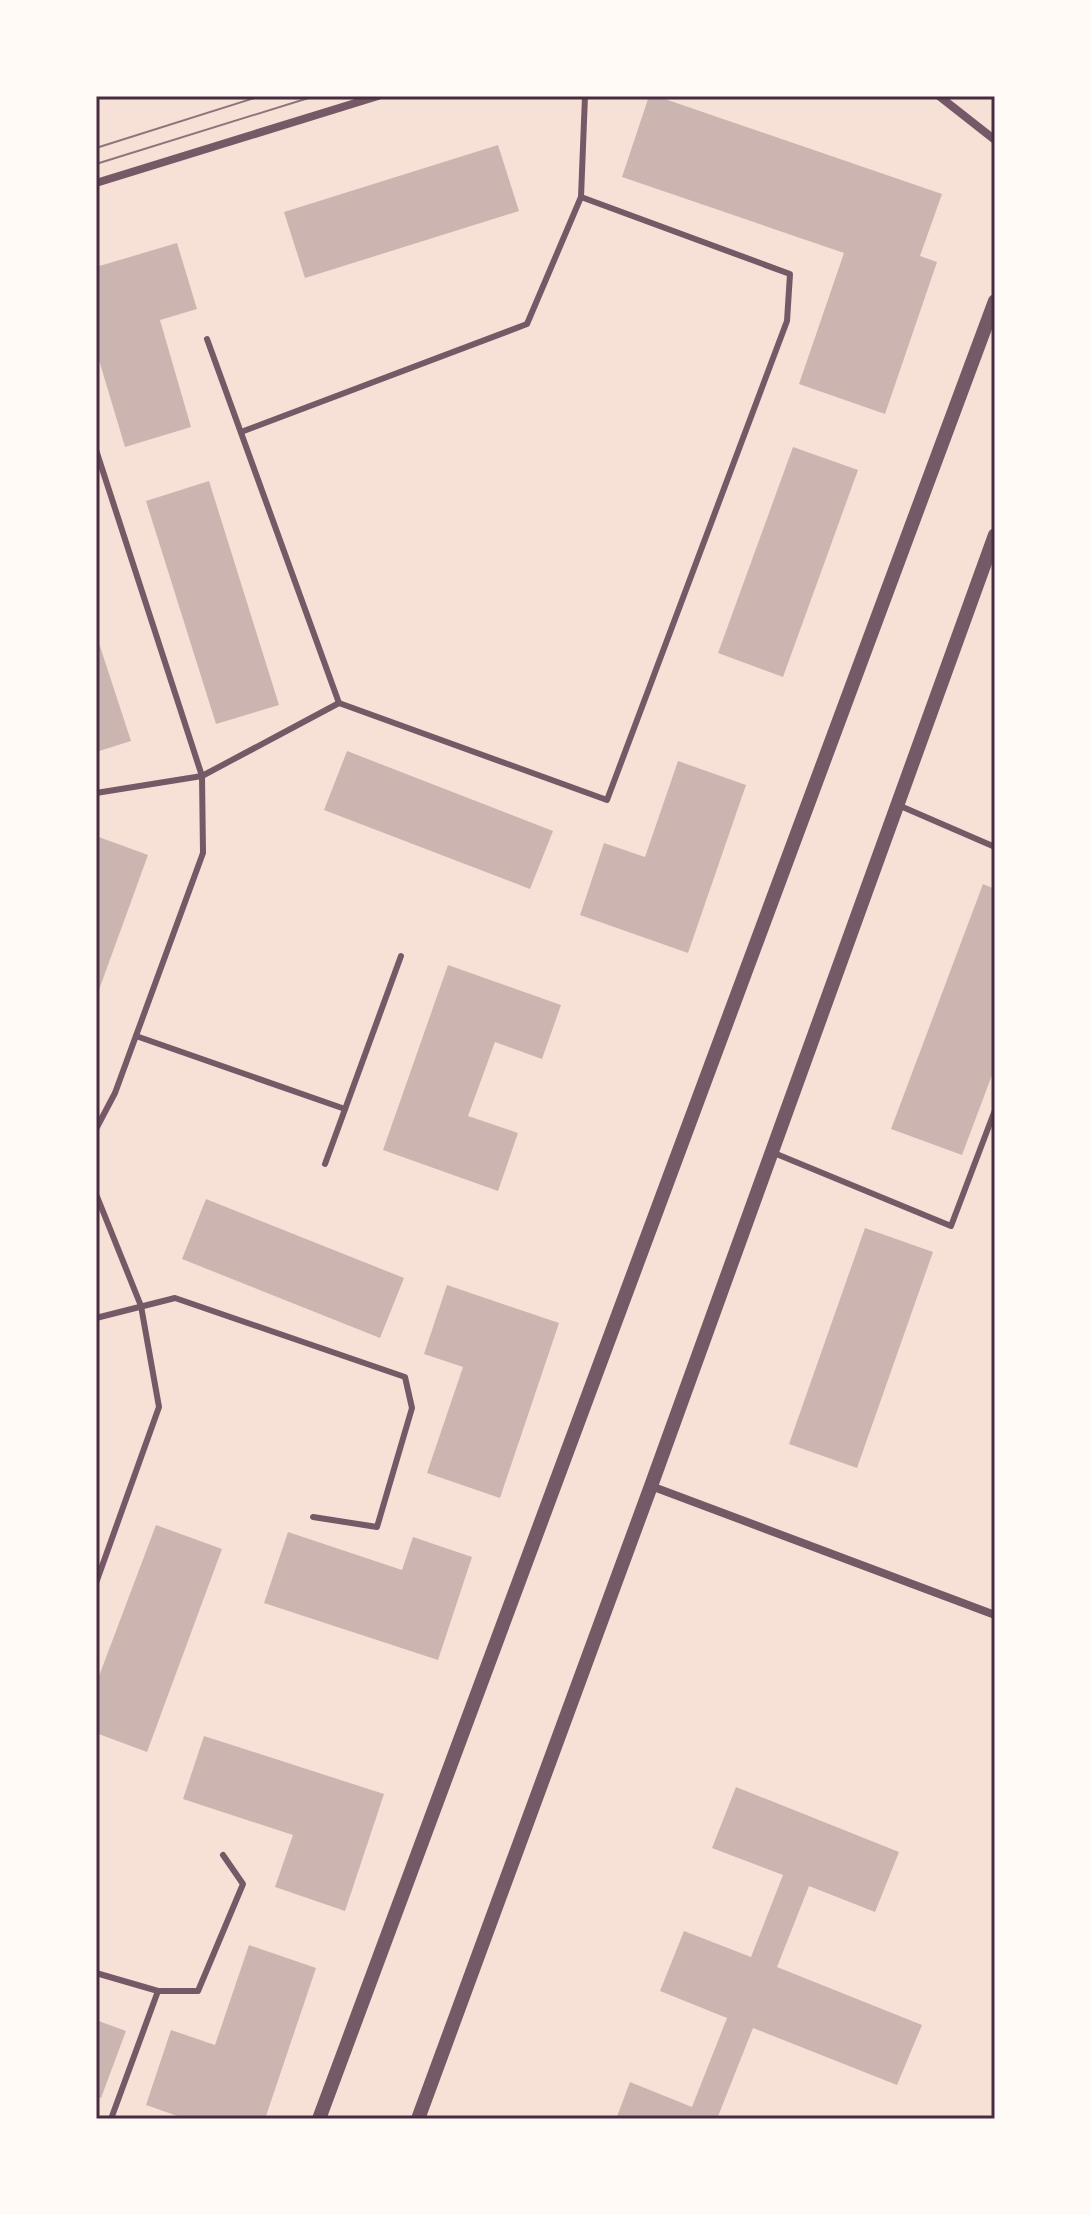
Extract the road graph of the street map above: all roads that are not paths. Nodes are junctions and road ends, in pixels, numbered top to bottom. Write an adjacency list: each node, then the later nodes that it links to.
1 (378, 96): 5 (street)
2 (585, 96): 6 (lane)
3 (939, 96): 4 (street)
4 (995, 140)
5 (96, 183)
6 (581, 197): 9 (lane); 12 (lane)
7 (995, 301): 35 (street)
8 (207, 339): 9 (lane)
9 (241, 432): 12 (lane)
10 (96, 450): 13 (lane)
11 (995, 535): 15 (street)
12 (339, 703): 13 (lane)
13 (202, 776): 14 (lane); 18 (lane)
14 (96, 793)
15 (898, 805): 16 (lane); 22 (street)
16 (995, 847)
17 (401, 956): 19 (lane)
18 (136, 1036): 19 (lane); 21 (lane)
19 (345, 1109): 23 (lane)
20 (995, 1110): 22 (lane)
21 (96, 1129)
22 (772, 1152): 27 (street)
23 (325, 1164)
24 (96, 1194): 25 (lane)
25 (141, 1306): 26 (lane); 28 (lane); 29 (lane)
26 (96, 1318)
27 (651, 1486): 30 (street); 36 (street)
28 (313, 1517)
29 (96, 1583)
30 (995, 1615)
31 (223, 1855): 33 (lane)
32 (96, 1973): 33 (lane)
33 (158, 1991): 34 (lane)
34 (111, 2119)
35 (319, 2119)
36 (418, 2119)

